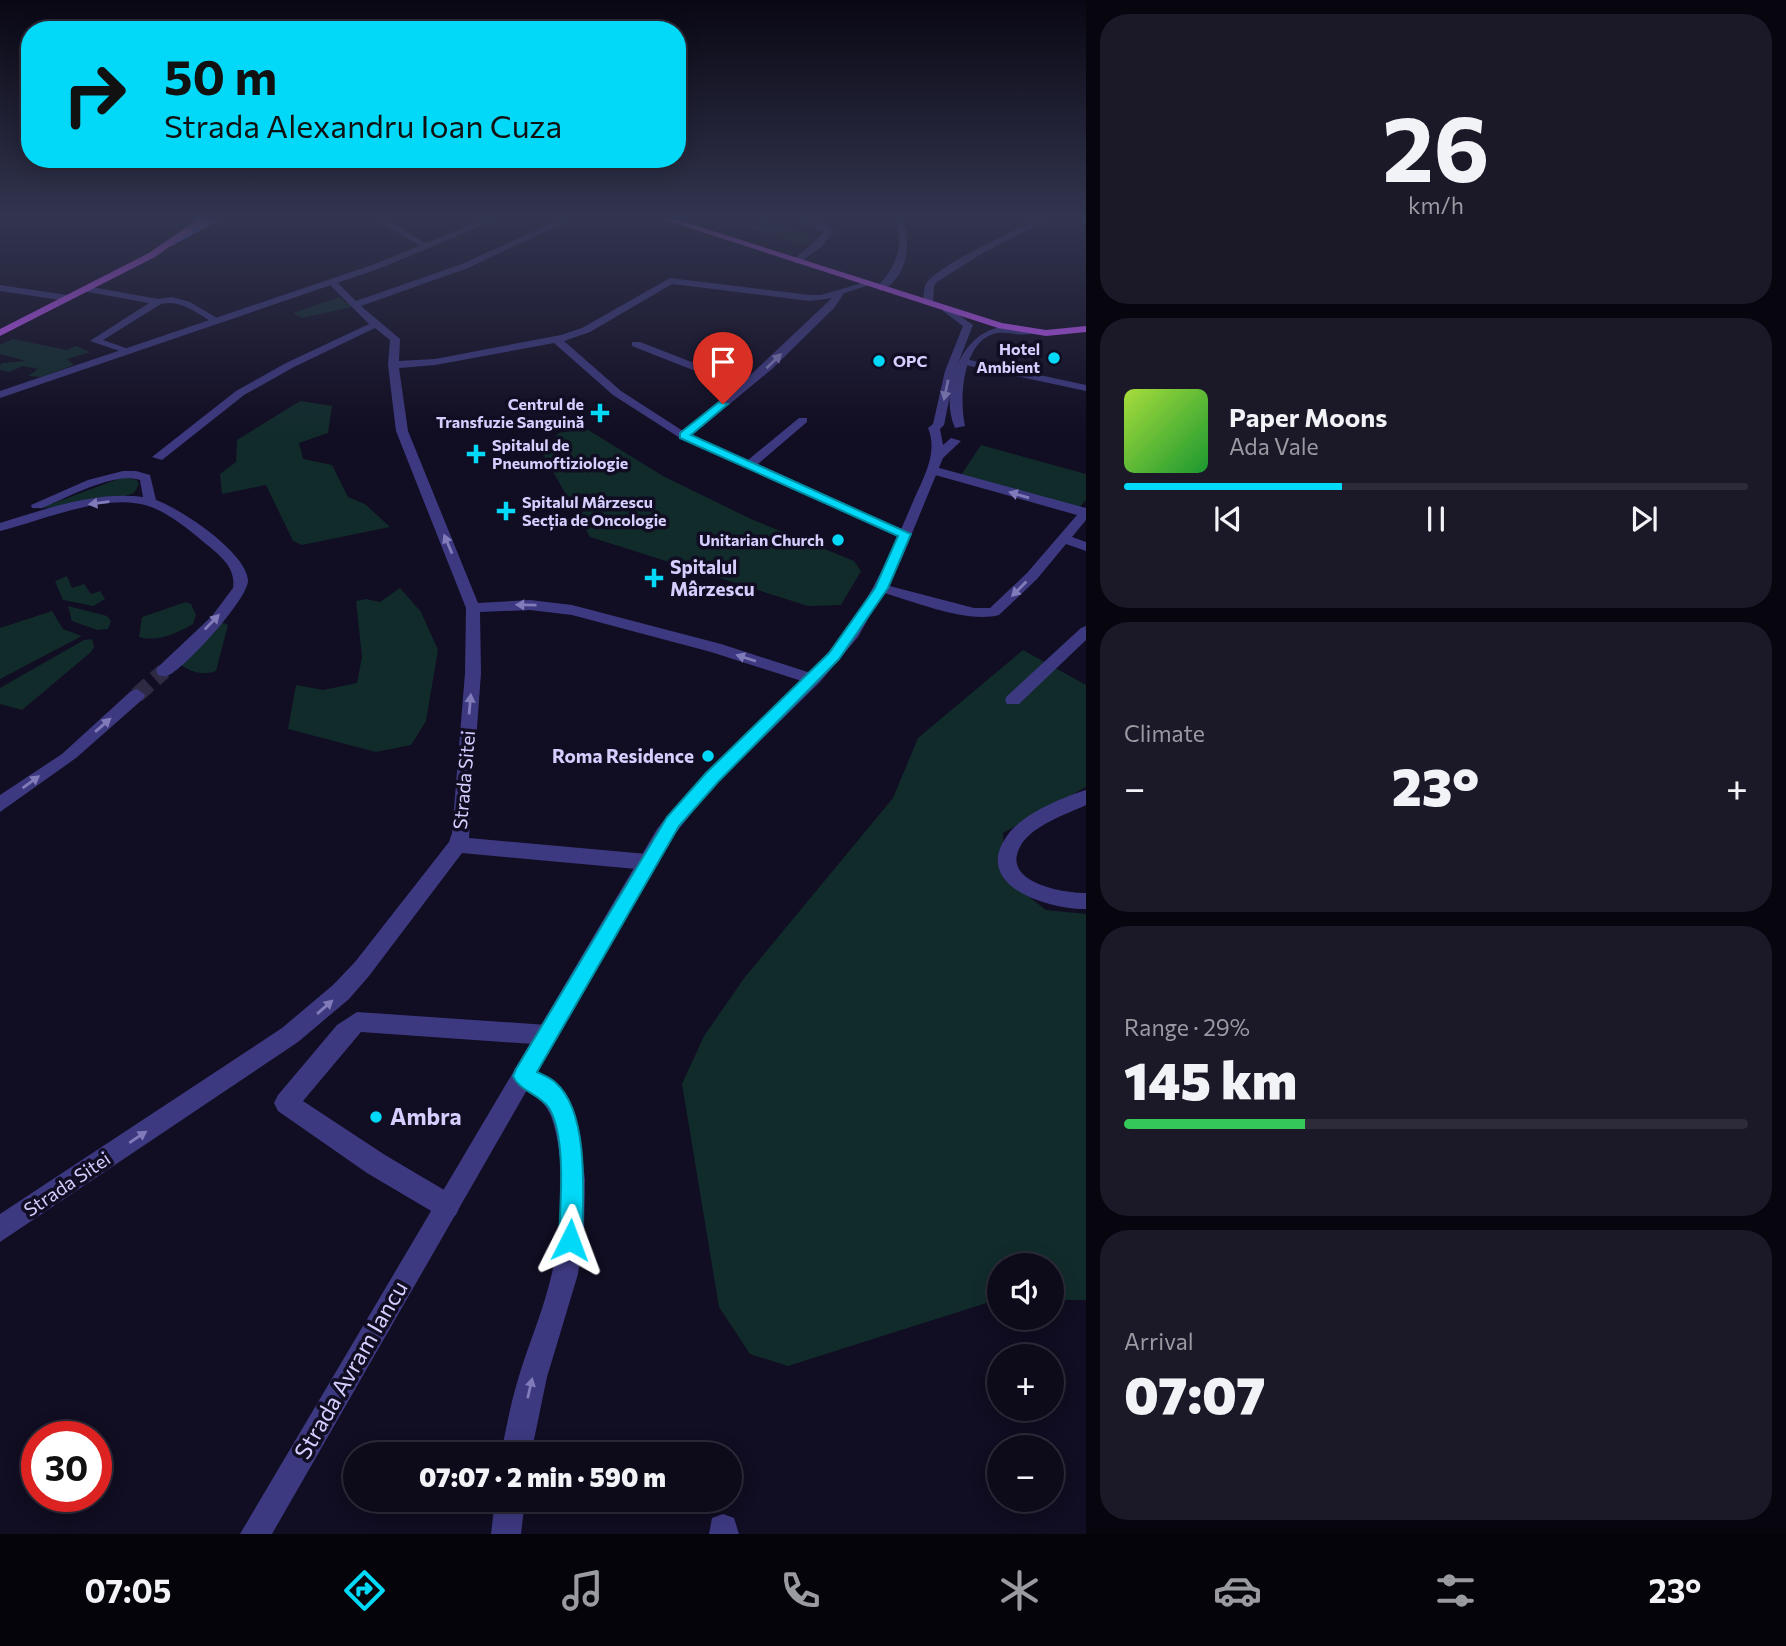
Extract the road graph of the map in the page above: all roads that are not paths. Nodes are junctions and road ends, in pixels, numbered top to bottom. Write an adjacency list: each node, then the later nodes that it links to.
1 (17, 291): 13 (street)
2 (83, 291): 13 (main road)
3 (95, 291): 14 (street)
4 (307, 291): 18 (street)
5 (341, 291): 16 (street, Strada Sitei)
6 (396, 291): 16 (street)
7 (654, 291): 23 (street)
8 (756, 291): 12 (street)
9 (851, 291): 12 (street)
10 (889, 291): 15 (main road)
11 (929, 291): 15 (street)
12 (838, 297): 28 (street, one-way to 12)
13 (67, 298): 22 (main road)
14 (158, 302): 18 (street); 25 (street)
15 (928, 303): 17 (main road)
16 (355, 305): 19 (street, Strada Sitei)
17 (946, 309): 21 (main road); 33 (street, one-way to 33)
18 (217, 321): 25 (street)
19 (376, 324): 27 (street, Strada Sitei); 36 (street)
20 (1086, 329): 21 (main road)
21 (1030, 331): 26 (street)
22 (0, 333)
23 (556, 340): 27 (street); 34 (street)
24 (636, 344): 28 (street)
25 (129, 351): 30 (street)
26 (965, 362): 29 (street); 32 (street)
27 (393, 365): 47 (street, Strada Sitei, one-way to 27)
28 (745, 387): 34 (street)
29 (1086, 388)
30 (0, 395)
31 (803, 420): 38 (street)
32 (959, 426): 33 (street); 35 (street)
33 (937, 430): 35 (street); 37 (street)
34 (684, 436): 38 (street)
35 (964, 438): 37 (street)
36 (158, 457)
37 (935, 463): 40 (street, one-way to 37); 43 (street, Strada Avram Iancu)
38 (748, 466): 43 (street)
39 (150, 502): 41 (street); 42 (street, one-way to 42); 49 (street, one-way to 39)
40 (1086, 513): 44 (street)
41 (0, 516)
42 (0, 527)
43 (904, 534): 46 (street, Strada Avram Iancu)
44 (1064, 539): 45 (street); 46 (street, one-way to 46)
45 (1086, 547)
46 (882, 588): 50 (street, Strada Avram Iancu)
47 (473, 608): 50 (street, one-way to 47); 55 (street, Strada Sitei, one-way to 47)
48 (1086, 631): 52 (street)
49 (164, 671)
50 (811, 679): 56 (street, Strada Avram Iancu)
51 (137, 695): 54 (street, one-way to 51)
52 (1013, 700)
53 (1086, 797): 57 (street)
54 (0, 805)
55 (457, 845): 56 (street); 61 (street, Strada Sitei, one-way to 55)
56 (647, 862): 58 (street, Strada Avram Iancu)
57 (1086, 901)
58 (547, 1035): 59 (street, Strada Avram Iancu); 60 (street)
59 (523, 1076): 60 (street, Strada Avram Iancu); 62 (street, one-way to 59)
60 (447, 1206): 64 (street, Strada Avram Iancu)
61 (0, 1229)
62 (519, 1442)
63 (509, 1512): 65 (street)
64 (255, 1534)
65 (506, 1534)

